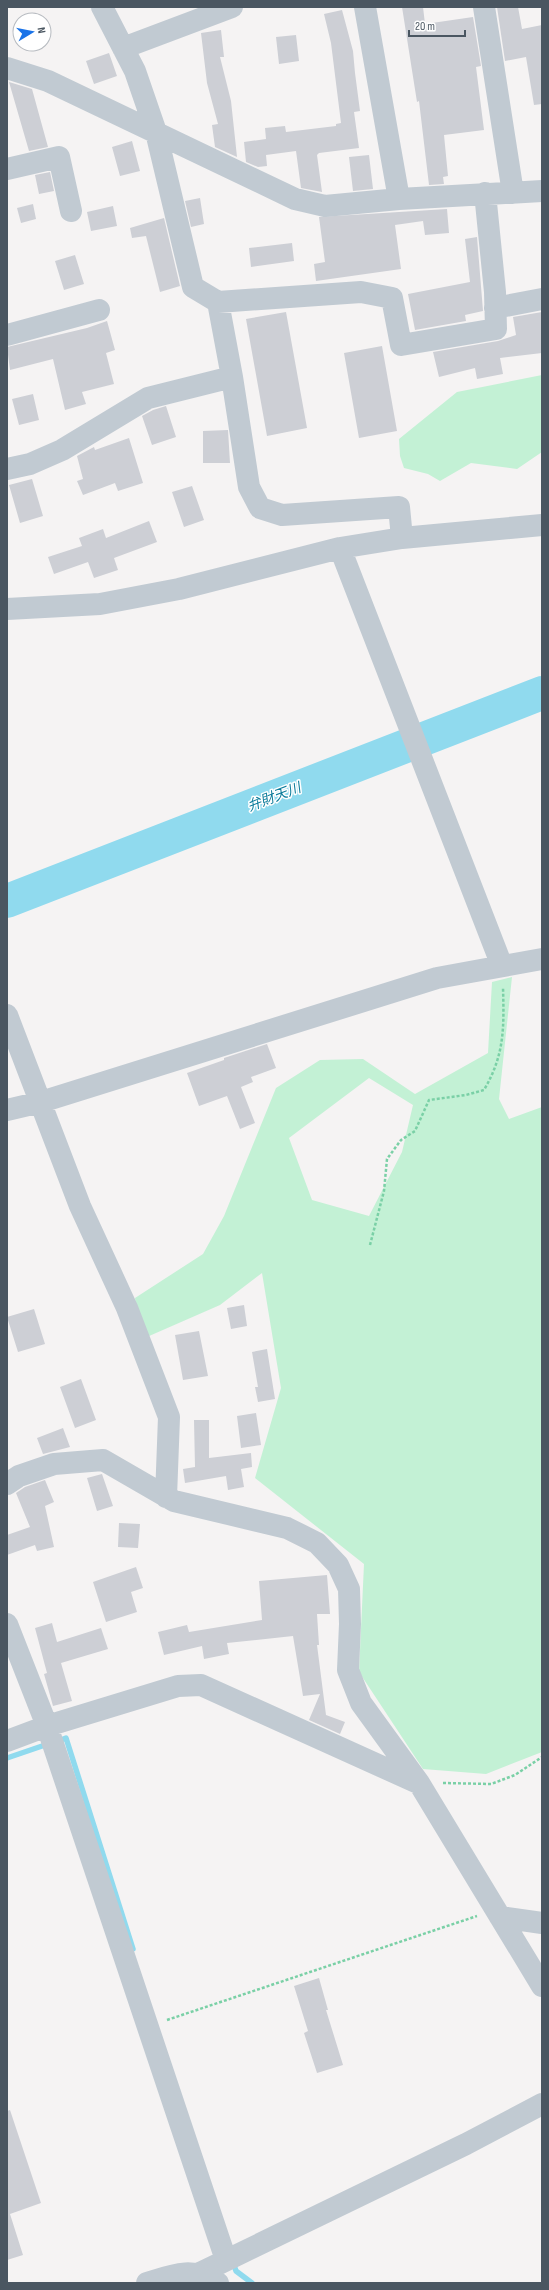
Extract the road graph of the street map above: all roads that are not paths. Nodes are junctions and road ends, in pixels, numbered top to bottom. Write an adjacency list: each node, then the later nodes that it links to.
1 (102, 7): 5 (street)
2 (232, 7): 5 (street)
3 (365, 7): 12 (street)
4 (484, 7): 11 (street)
5 (123, 48): 7 (street)
6 (7, 68): 7 (street)
7 (156, 132): 12 (street); 15 (street)
8 (7, 169): 13 (street)
9 (542, 191): 11 (street)
10 (485, 193): 11 (street); 12 (street); 16 (street)
11 (513, 193)
12 (399, 199)
13 (71, 211)
14 (542, 299): 16 (street)
15 (218, 302): 16 (street); 19 (street)
16 (495, 308)
17 (99, 310): 18 (street)
18 (7, 335)
19 (232, 377): 20 (street); 22 (street)
20 (7, 470)
21 (542, 525): 22 (street)
22 (402, 538): 23 (street)
23 (340, 548): 24 (street); 26 (street)
24 (7, 609)
25 (542, 959): 26 (street)
26 (502, 966): 28 (street)
27 (7, 1015): 28 (street)
28 (41, 1102): 29 (street); 31 (street)
29 (7, 1110)
30 (7, 1484): 31 (street)
31 (166, 1497): 35 (street)
32 (7, 1624): 33 (street)
33 (47, 1726): 34 (street); 35 (street); 40 (street)
34 (7, 1741)
35 (419, 1783): 36 (street)
36 (498, 1913): 37 (street); 38 (street)
37 (542, 1923)
38 (542, 1986)
39 (542, 2104): 40 (street)
40 (226, 2260): 41 (street)
41 (198, 2274): 42 (street); 43 (street)
42 (147, 2283)
43 (218, 2283)

